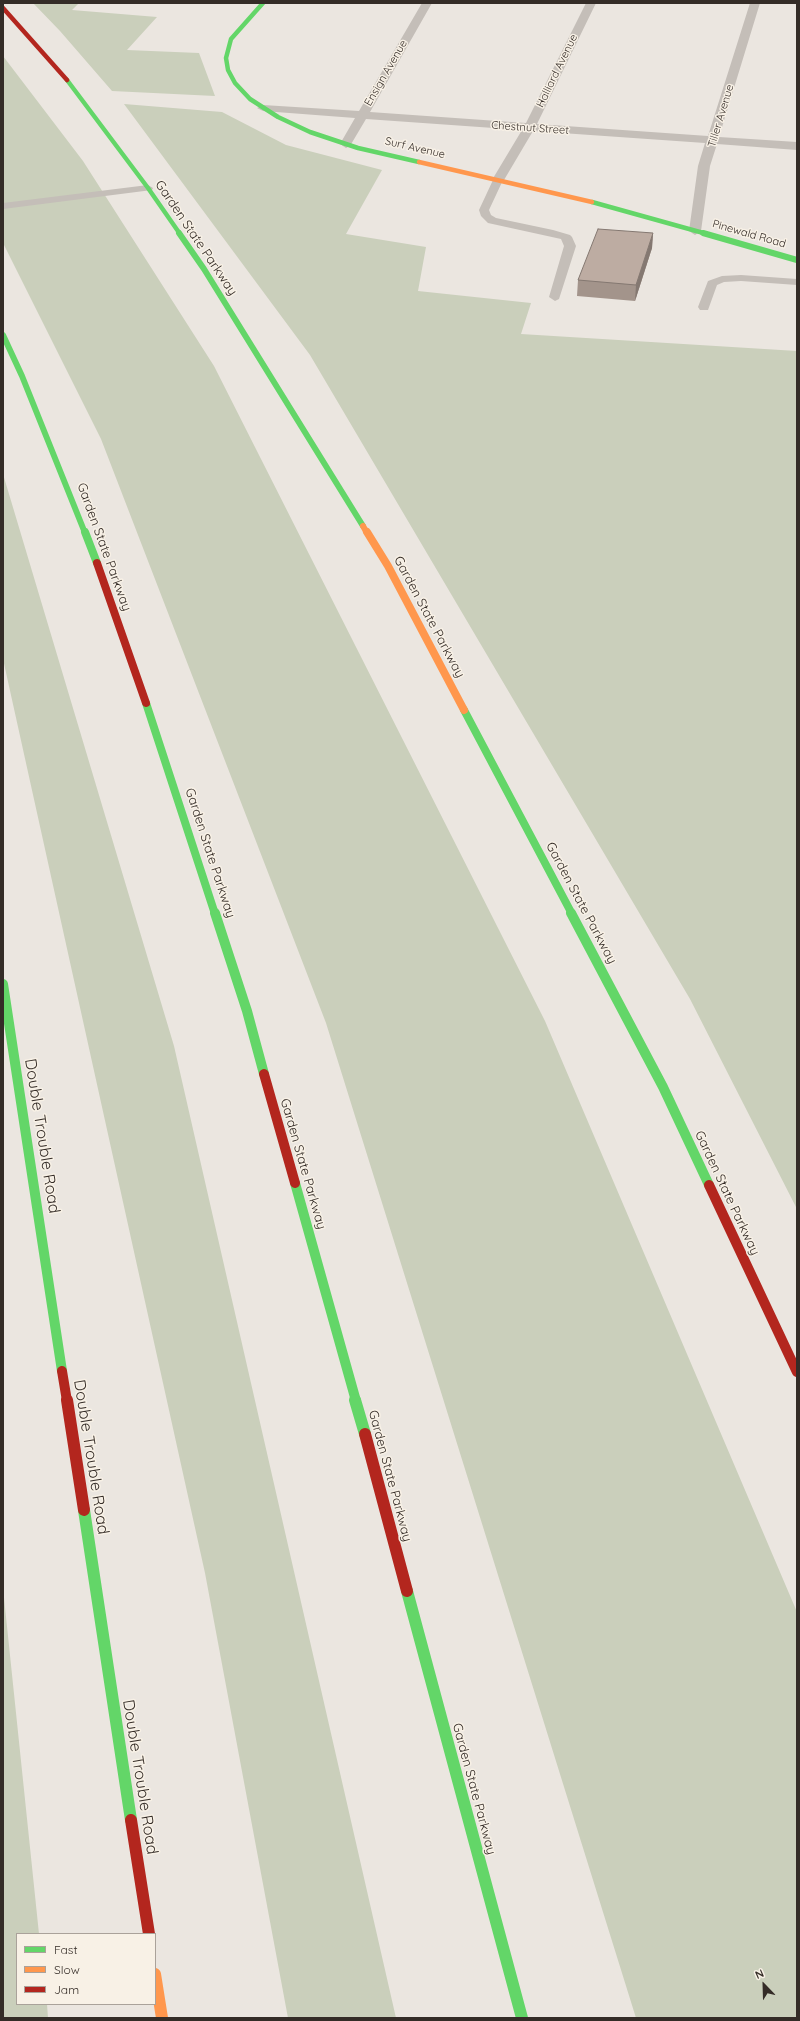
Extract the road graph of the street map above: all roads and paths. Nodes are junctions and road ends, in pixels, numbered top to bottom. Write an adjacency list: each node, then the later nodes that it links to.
1 (263, 3): 6 (main road, Surf Avenue)
2 (427, 3): 7 (street, Ensign Avenue)
3 (591, 3): 8 (street, Halliard Avenue)
4 (755, 3): 9 (street, Tiller Avenue)
5 (3, 8): 13 (main road, Garden State Parkway)
6 (263, 108): 7 (street, Chestnut Street); 10 (main road, Surf Avenue)
7 (362, 115): 8 (street, Chestnut Street); 10 (street, Ensign Avenue)
8 (529, 128): 9 (street, Chestnut Street); 12 (street, Halliard Avenue)
9 (713, 141): 11 (street, Chestnut Street); 15 (street, Tiller Avenue)
10 (346, 144): 12 (main road, Surf Avenue)
11 (797, 146)
12 (498, 180): 15 (main road, Surf Avenue); 18 (lane)
13 (148, 188): 14 (lane); 22 (main road, Garden State Parkway)
14 (3, 206)
15 (694, 231): 16 (main road, Pinewald Road)
16 (797, 260)
17 (797, 282): 19 (lane)
18 (555, 297)
19 (704, 307)
20 (3, 335): 26 (main road, Garden State Parkway)
21 (3, 984): 23 (main road, Double Trouble Road)
22 (797, 1372)
23 (149, 1933)
24 (156, 1980): 25 (main road)
25 (162, 2018)
26 (522, 2018)

